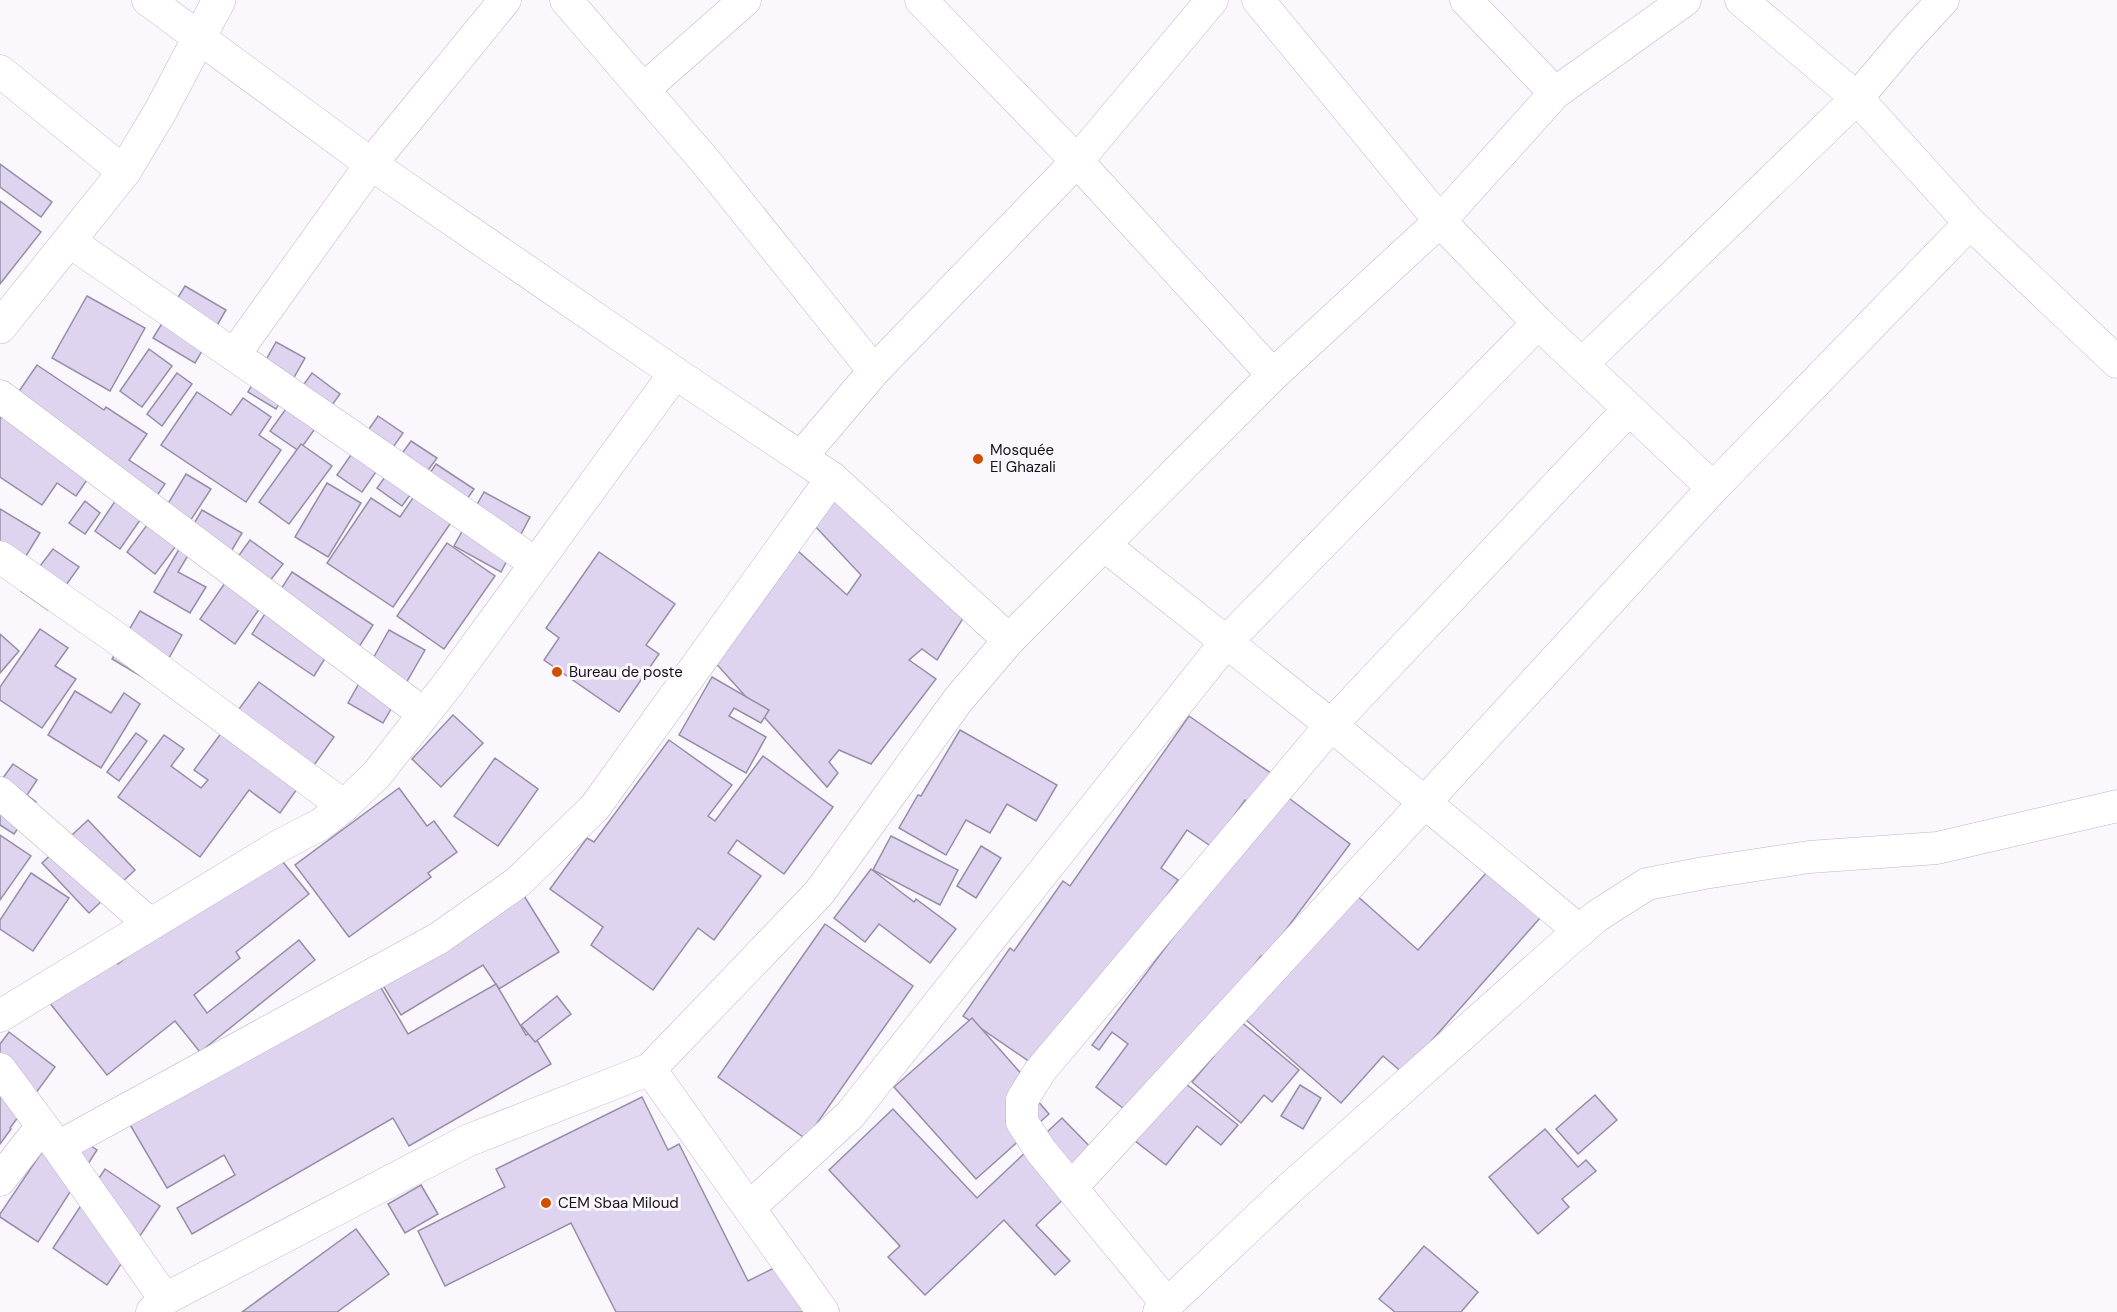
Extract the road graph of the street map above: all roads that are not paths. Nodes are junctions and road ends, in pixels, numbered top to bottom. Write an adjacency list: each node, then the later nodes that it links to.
1 (148, 0): 13 (street)
2 (219, 0): 13 (street)
3 (505, 0): 19 (street)
4 (566, 0): 15 (street)
5 (745, 0): 15 (street)
6 (921, 0): 18 (street)
7 (1212, 0): 18 (street)
8 (1258, 0): 21 (street)
9 (1466, 0): 16 (street)
10 (1685, 0): 16 (street)
11 (1741, 0): 17 (street)
12 (1943, 0): 17 (street)
13 (199, 38): 19 (street); 20 (street)
14 (0, 71): 20 (street)
15 (644, 89): 29 (street)
16 (1556, 93): 21 (street)
17 (1857, 98): 22 (street); 28 (street)
18 (1077, 161): 29 (street); 31 (street)
19 (371, 164): 26 (street); 30 (street)
20 (124, 172): 23 (street)
21 (1440, 221): 24 (street); 31 (street)
22 (1970, 223): 27 (street); 36 (street)
23 (69, 240): 25 (street); 26 (street)
24 (1538, 323): 28 (street); 41 (street)
25 (0, 327)
26 (234, 355): 39 (street)
27 (2117, 362)
28 (1582, 364): 33 (street)
29 (874, 371): 34 (street)
30 (675, 373): 34 (street); 39 (street)
31 (1273, 375): 37 (street)
32 (0, 396): 42 (street)
33 (1629, 409): 36 (street); 43 (street)
34 (801, 457): 35 (street)
35 (832, 478): 40 (street); 53 (street)
36 (1713, 488): 45 (street)
37 (1104, 545): 40 (street); 41 (street)
38 (0, 558): 46 (street)
39 (535, 563): 42 (street)
40 (1009, 640): 52 (street)
41 (1226, 642): 43 (street); 56 (street)
42 (424, 714): 46 (street)
43 (1331, 725): 45 (street); 55 (street)
44 (0, 794): 48 (street)
45 (1423, 802): 49 (street); 55 (street)
46 (344, 806): 48 (street)
47 (2117, 806): 49 (street)
48 (150, 924): 50 (street)
49 (1580, 930): 58 (street)
50 (0, 1016)
51 (0, 1069): 53 (street)
52 (650, 1069): 56 (street); 57 (street)
53 (50, 1136): 54 (street); 57 (street)
54 (0, 1180)
55 (1071, 1188): 58 (street)
56 (749, 1208): 59 (street)
57 (158, 1305)
58 (1163, 1308)
59 (823, 1312)

